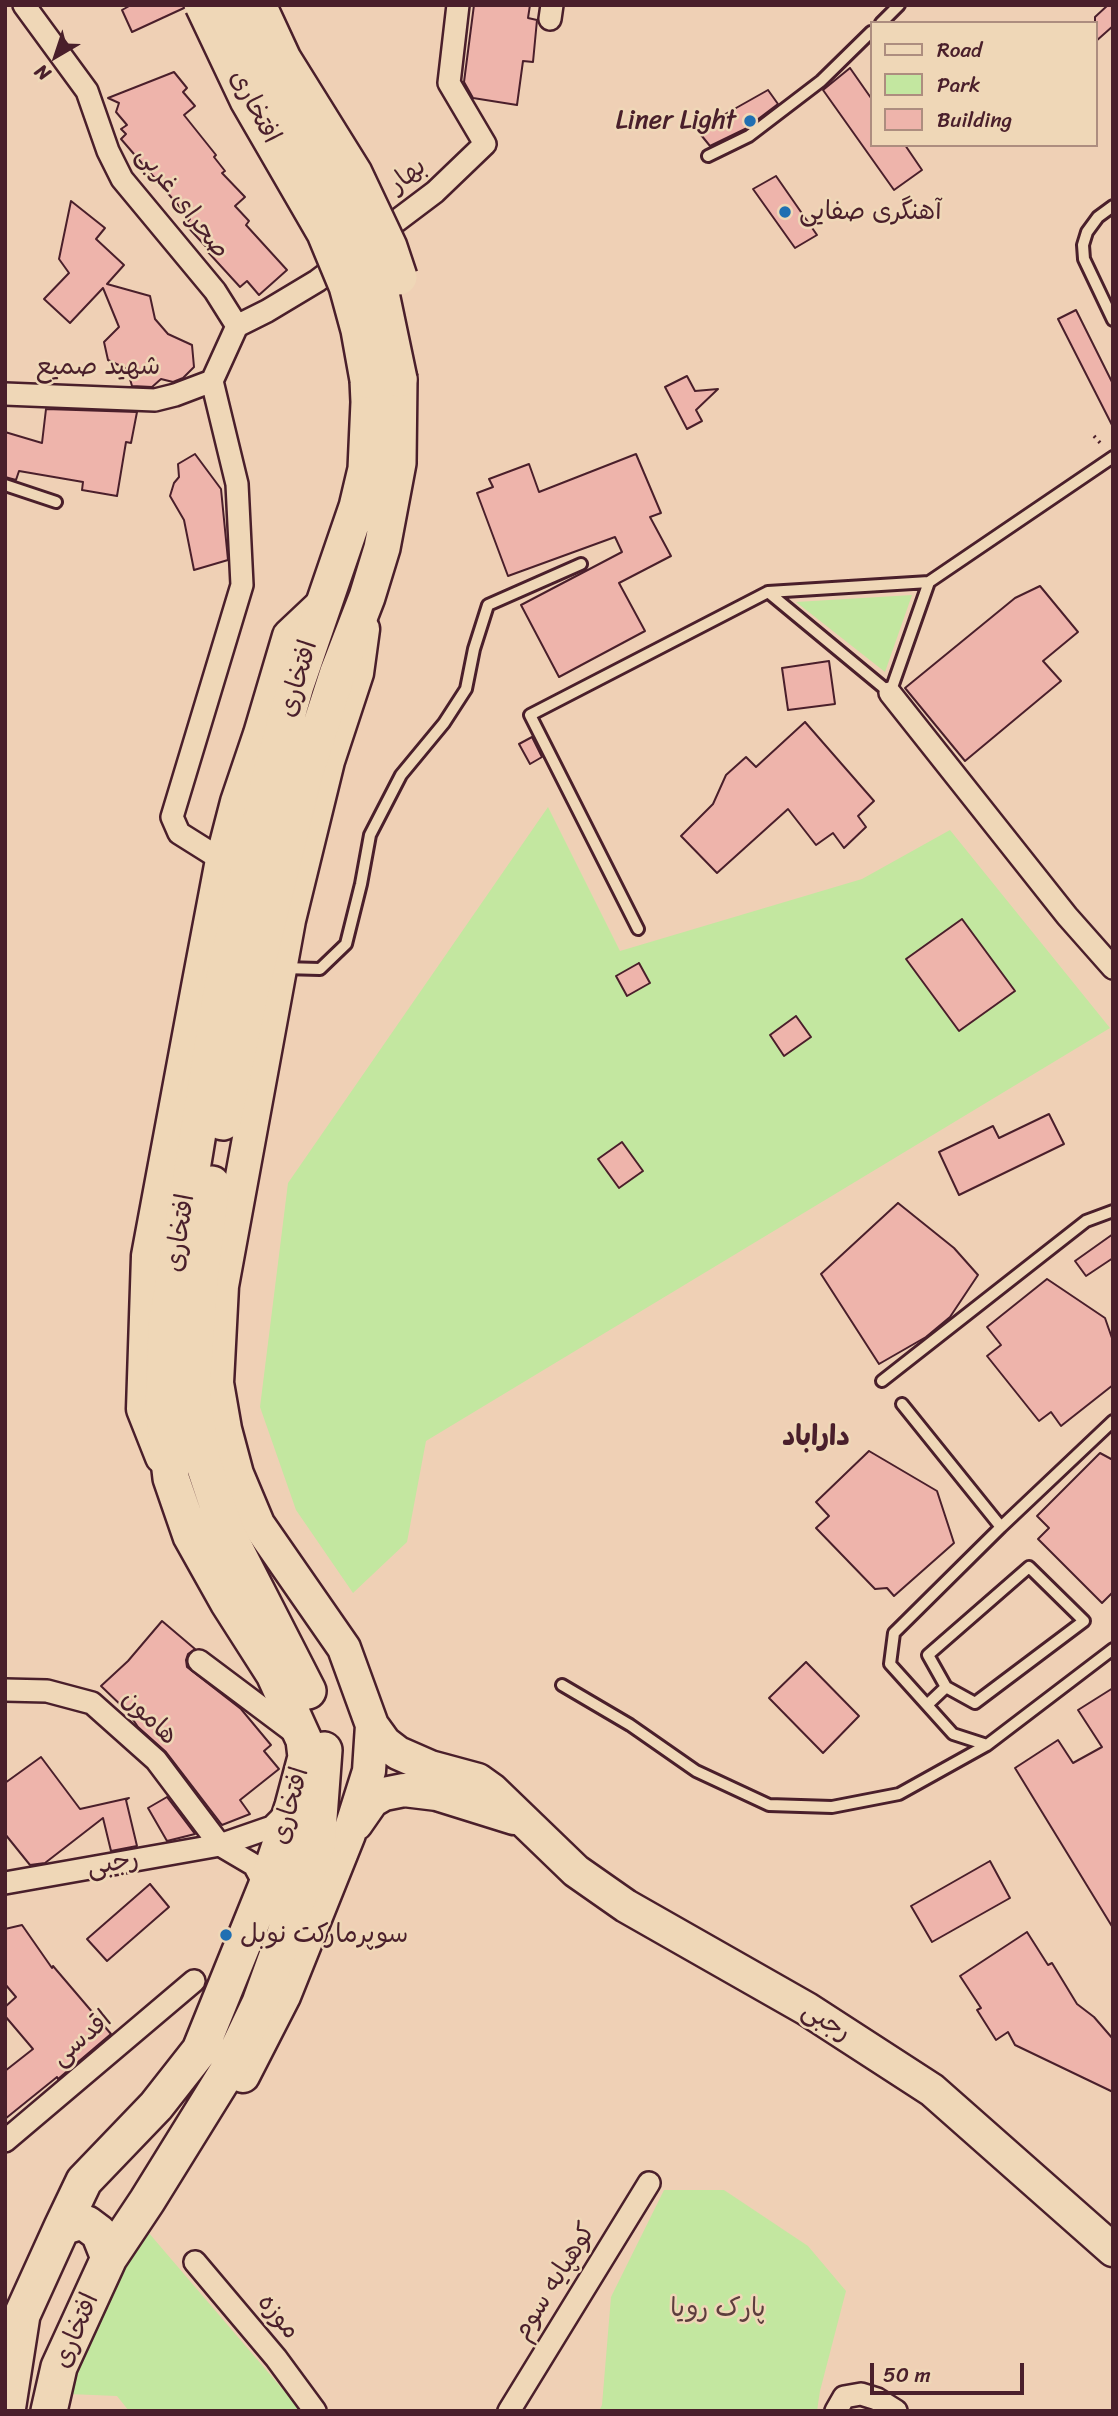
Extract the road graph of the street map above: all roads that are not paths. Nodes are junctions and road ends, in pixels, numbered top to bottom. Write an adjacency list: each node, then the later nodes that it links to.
1 (24, 5): 12 (street, صحرای غربی)
2 (203, 5): 13 (main road, افتخاری, bridge)
3 (230, 5): 13 (main road, افتخاری, bridge)
4 (258, 5): 13 (main road, bridge)
5 (458, 5): 12 (street, بهار)
6 (899, 5): 7 (lane)
7 (883, 21)
8 (870, 33): 9 (lane)
9 (708, 156)
10 (1113, 206): 11 (lane)
11 (1113, 320)
12 (237, 326): 14 (street)
13 (396, 376): 22 (main road, افتخاری); 23 (main road, افتخاری)
14 (212, 381): 15 (street, شهید صمیع); 27 (street)
15 (5, 394)
16 (1113, 457): 20 (lane)
17 (5, 485): 18 (lane)
18 (56, 502)
19 (580, 564): 29 (lane)
20 (929, 582): 21 (lane); 25 (lane)
21 (768, 592): 25 (lane); 28 (lane)
22 (367, 597): 26 (main road, افتخاری); 29 (main road)
23 (324, 603): 24 (main road, افتخاری); 27 (main road)
24 (296, 685): 26 (main road); 35 (main road, افتخاری)
25 (890, 693): 30 (street)
26 (330, 697): 55 (main road, افتخاری)
27 (222, 860): 35 (main road)
28 (638, 929)
29 (280, 968): 43 (main road)
30 (1113, 968)
31 (1113, 1211): 32 (lane)
32 (882, 1381)
33 (902, 1404): 36 (lane)
34 (1113, 1421): 36 (lane)
35 (171, 1478): 44 (main road, افتخاری)
36 (1001, 1527): 42 (lane)
37 (1113, 1649): 45 (lane)
38 (199, 1661): 44 (street)
39 (562, 1685): 45 (lane)
40 (946, 1687): 40 (lane); 42 (lane)
41 (5, 1690): 49 (street, هامون)
42 (927, 1705): 45 (lane)
43 (372, 1725): 47 (main road, رجبی); 48 (main road)
44 (304, 1740): 46 (main road, افتخاری)
45 (987, 1745)
46 (293, 1806): 49 (street, رجبی); 51 (main road, افتخاری)
47 (521, 1820): 48 (main road, رجبی); 57 (main road, رجبی)
48 (349, 1834): 55 (main road)
49 (220, 1846): 50 (street, رجبی); 51 (street)
50 (5, 1883)
51 (266, 1887): 56 (main road, افتخاری)
52 (194, 1981): 53 (street, اقدسی)
53 (5, 2141)
54 (649, 2183): 63 (street, کوهپایه سوم)
55 (147, 2201): 58 (main road, افتخاری)
56 (62, 2227): 58 (main road); 60 (main road, افتخاری)
57 (1113, 2250)
58 (109, 2258): 61 (main road, افتخاری)
59 (195, 2262): 62 (street, موزه)
60 (7, 2411)
61 (49, 2411)
62 (315, 2411)
63 (509, 2411)
64 (836, 2411): 65 (street)
65 (896, 2411)

